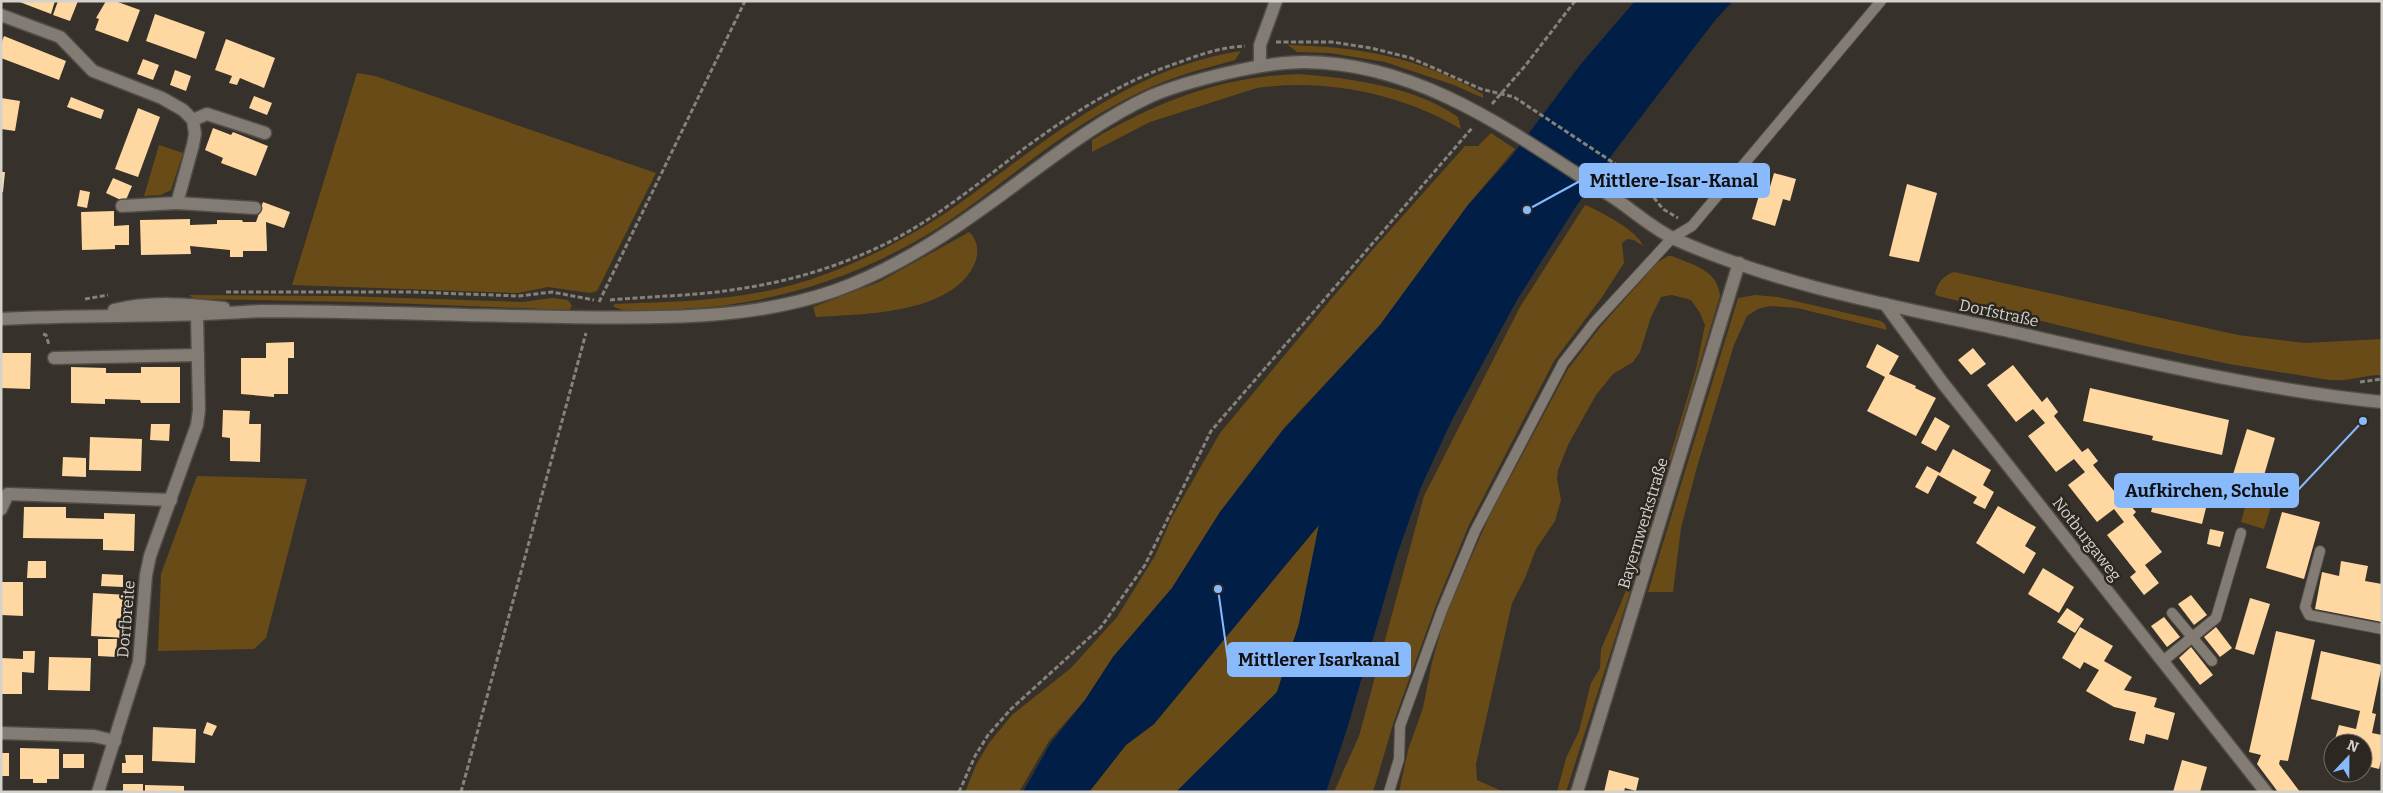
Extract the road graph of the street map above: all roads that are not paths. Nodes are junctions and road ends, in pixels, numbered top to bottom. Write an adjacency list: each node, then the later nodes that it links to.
1 (1276, 1): 4 (street)
2 (1881, 1): 10 (lane)
3 (1, 16): 5 (street)
4 (1260, 66): 10 (street, Dorfstraße); 13 (street, Dorfstraße)
5 (193, 120): 6 (street); 7 (street)
6 (265, 133)
7 (177, 204): 8 (street); 9 (street)
8 (122, 206)
9 (255, 208)
10 (1672, 238): 11 (street, Dorfstraße); 32 (lane)
11 (1739, 263): 12 (street, Dorfstraße); 33 (street, Bayernwerkstraße)
12 (1885, 304): 19 (street, Dorfstraße); 27 (street, Notburgaweg)
13 (260, 311): 14 (street); 15 (street)
14 (98, 314): 15 (street); 16 (street)
15 (197, 316): 17 (street, Dorfbreite)
16 (1, 319)
17 (198, 355): 18 (street); 20 (street, Dorfbreite)
18 (54, 358)
19 (2382, 402)
20 (170, 500): 21 (street); 30 (street, Dorfbreite)
21 (1, 509)
22 (2241, 533): 26 (lane)
23 (2320, 551): 25 (lane)
24 (2172, 612): 26 (lane)
25 (2382, 629)
26 (2194, 637): 27 (lane); 28 (lane)
27 (2162, 661): 34 (street, Notburgaweg)
28 (2212, 661)
29 (1, 733): 30 (street)
30 (116, 741): 31 (street, Dorfbreite)
31 (98, 792)
32 (1389, 792)
33 (1577, 792)
34 (2266, 792)

